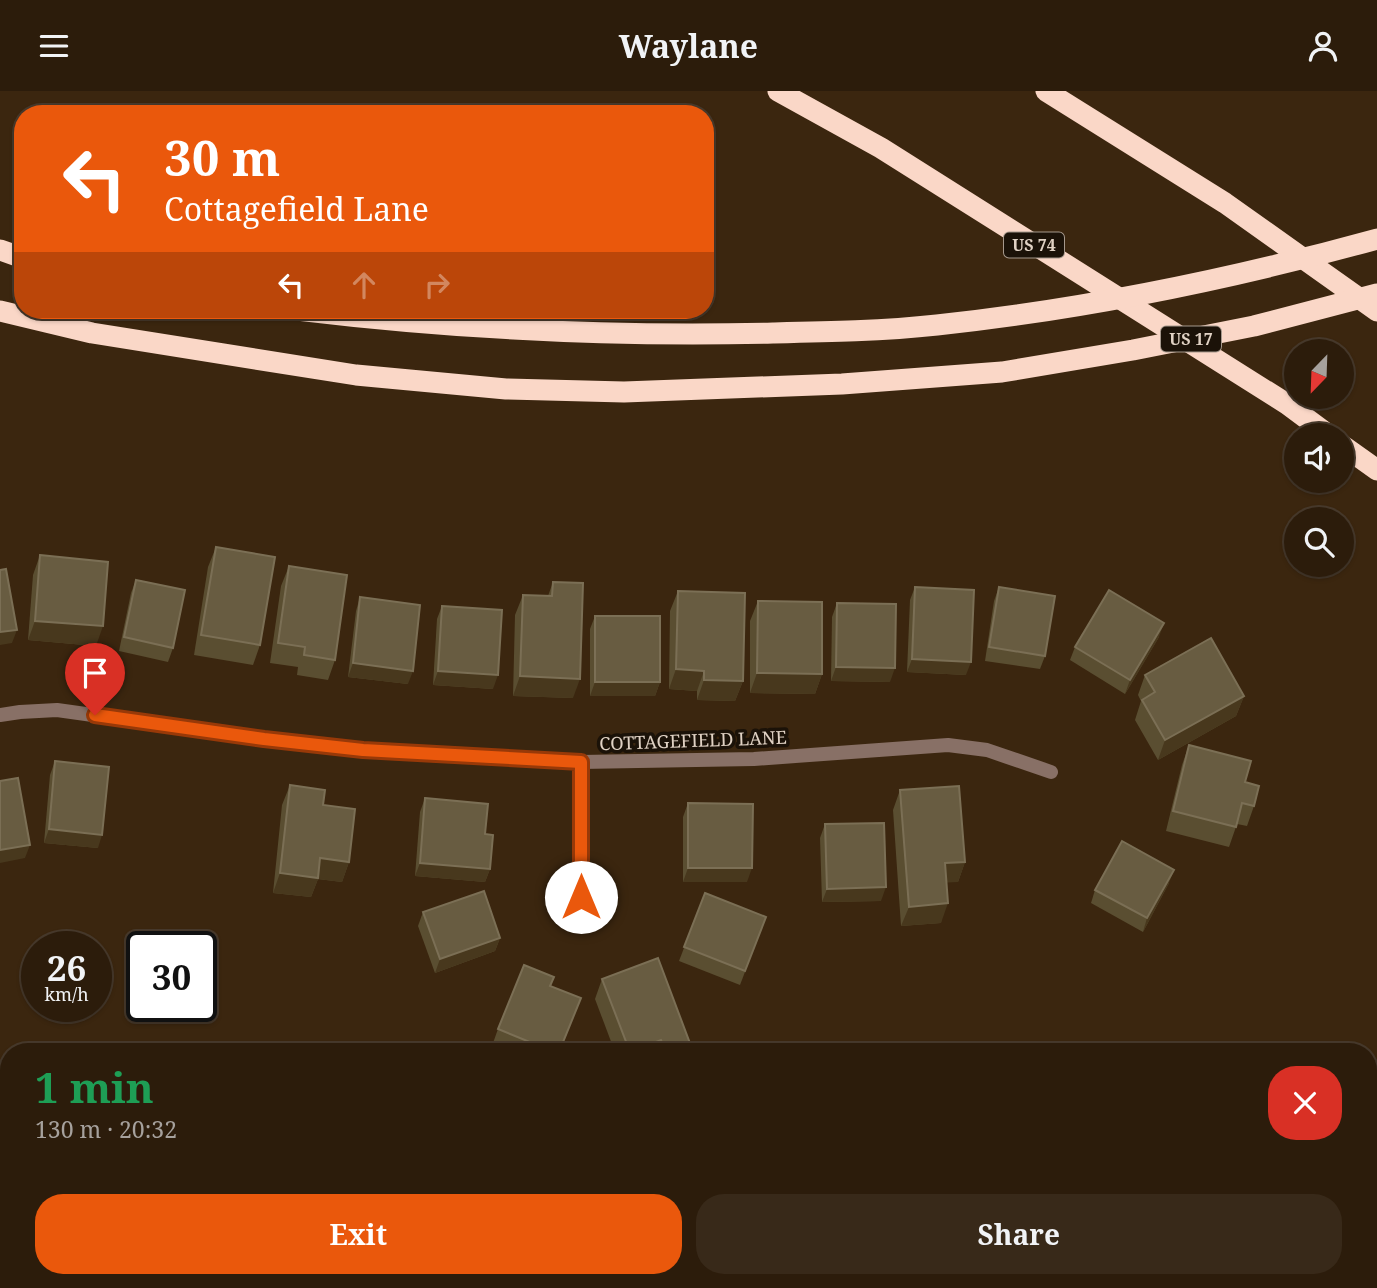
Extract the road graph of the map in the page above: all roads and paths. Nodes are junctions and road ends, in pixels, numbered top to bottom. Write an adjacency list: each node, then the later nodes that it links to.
1 (778, 91): 8 (highway, US 74)
2 (1046, 91): 5 (highway)
3 (1377, 239): 7 (highway)
4 (1377, 294): 6 (highway, US 17)
5 (1377, 311)
6 (33, 319)
7 (381, 319)
8 (1313, 423)
9 (1354, 454): 10 (highway)
10 (1377, 470)
11 (0, 715): 12 (street, COTTAGEFIELD LANE)
12 (581, 762): 13 (street, COTTAGEFIELD LANE); 14 (street)
13 (1051, 772)
14 (581, 897)

